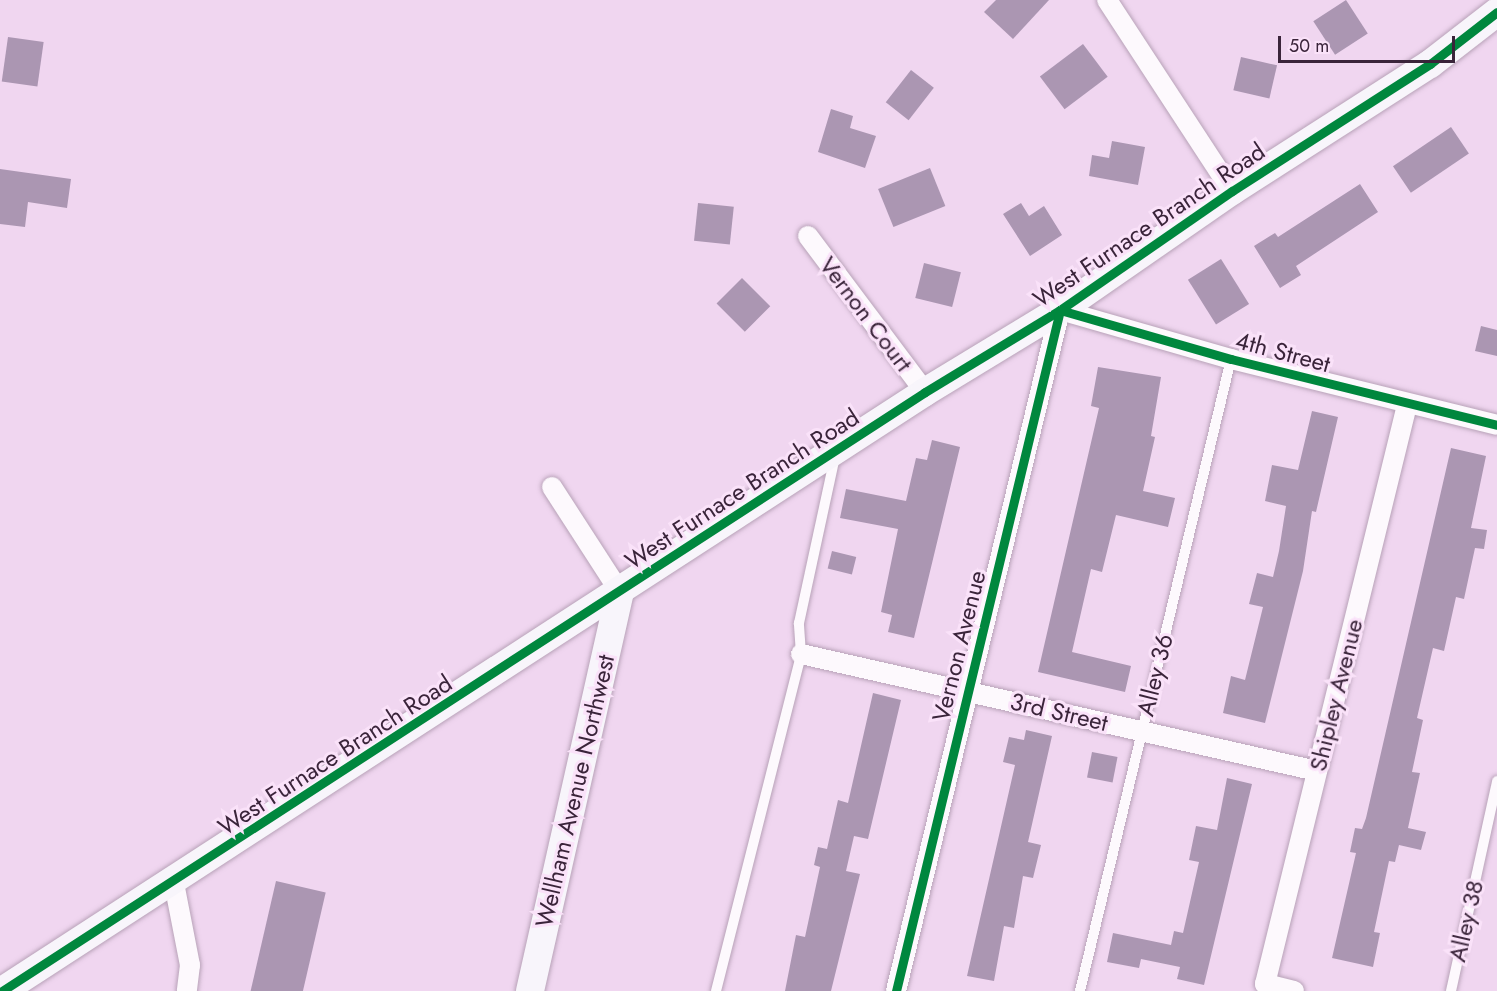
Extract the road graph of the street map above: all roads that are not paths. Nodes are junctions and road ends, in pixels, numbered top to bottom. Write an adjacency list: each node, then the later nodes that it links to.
1 (1107, 0): 3 (street)
2 (1497, 12): 3 (street, West Furnace Branch Road)
3 (1232, 191): 5 (street, West Furnace Branch Road)
4 (808, 236): 7 (street, Vernon Court)
5 (1060, 310): 6 (street, 4th Street); 7 (street, West Furnace Branch Road); 14 (street, Vernon Avenue)
6 (1231, 359): 8 (street, 4th Street); 15 (lane, Alley 36)
7 (925, 392): 10 (street, West Furnace Branch Road)
8 (1407, 405): 9 (street, 4th Street); 16 (street, Shipley Avenue)
9 (1497, 425)
10 (836, 450): 12 (street, West Furnace Branch Road); 13 (lane)
11 (552, 487): 12 (street)
12 (620, 592): 18 (street, West Furnace Branch Road); 21 (street, Wellham Avenue Northwest)
13 (801, 654): 14 (street, 3rd Street); 22 (lane)
14 (968, 692): 15 (street, 3rd Street); 23 (street, Vernon Avenue)
15 (1142, 731): 16 (street, 3rd Street); 24 (lane, Alley 36)
16 (1317, 771): 25 (street, Shipley Avenue)
17 (1497, 782): 26 (lane, Alley 38)
18 (174, 883): 19 (street, West Furnace Branch Road); 20 (street)
19 (2, 991)
20 (187, 991)
21 (530, 991)
22 (716, 991)
23 (896, 991)
24 (1080, 991)
25 (1294, 991)
26 (1450, 991)

